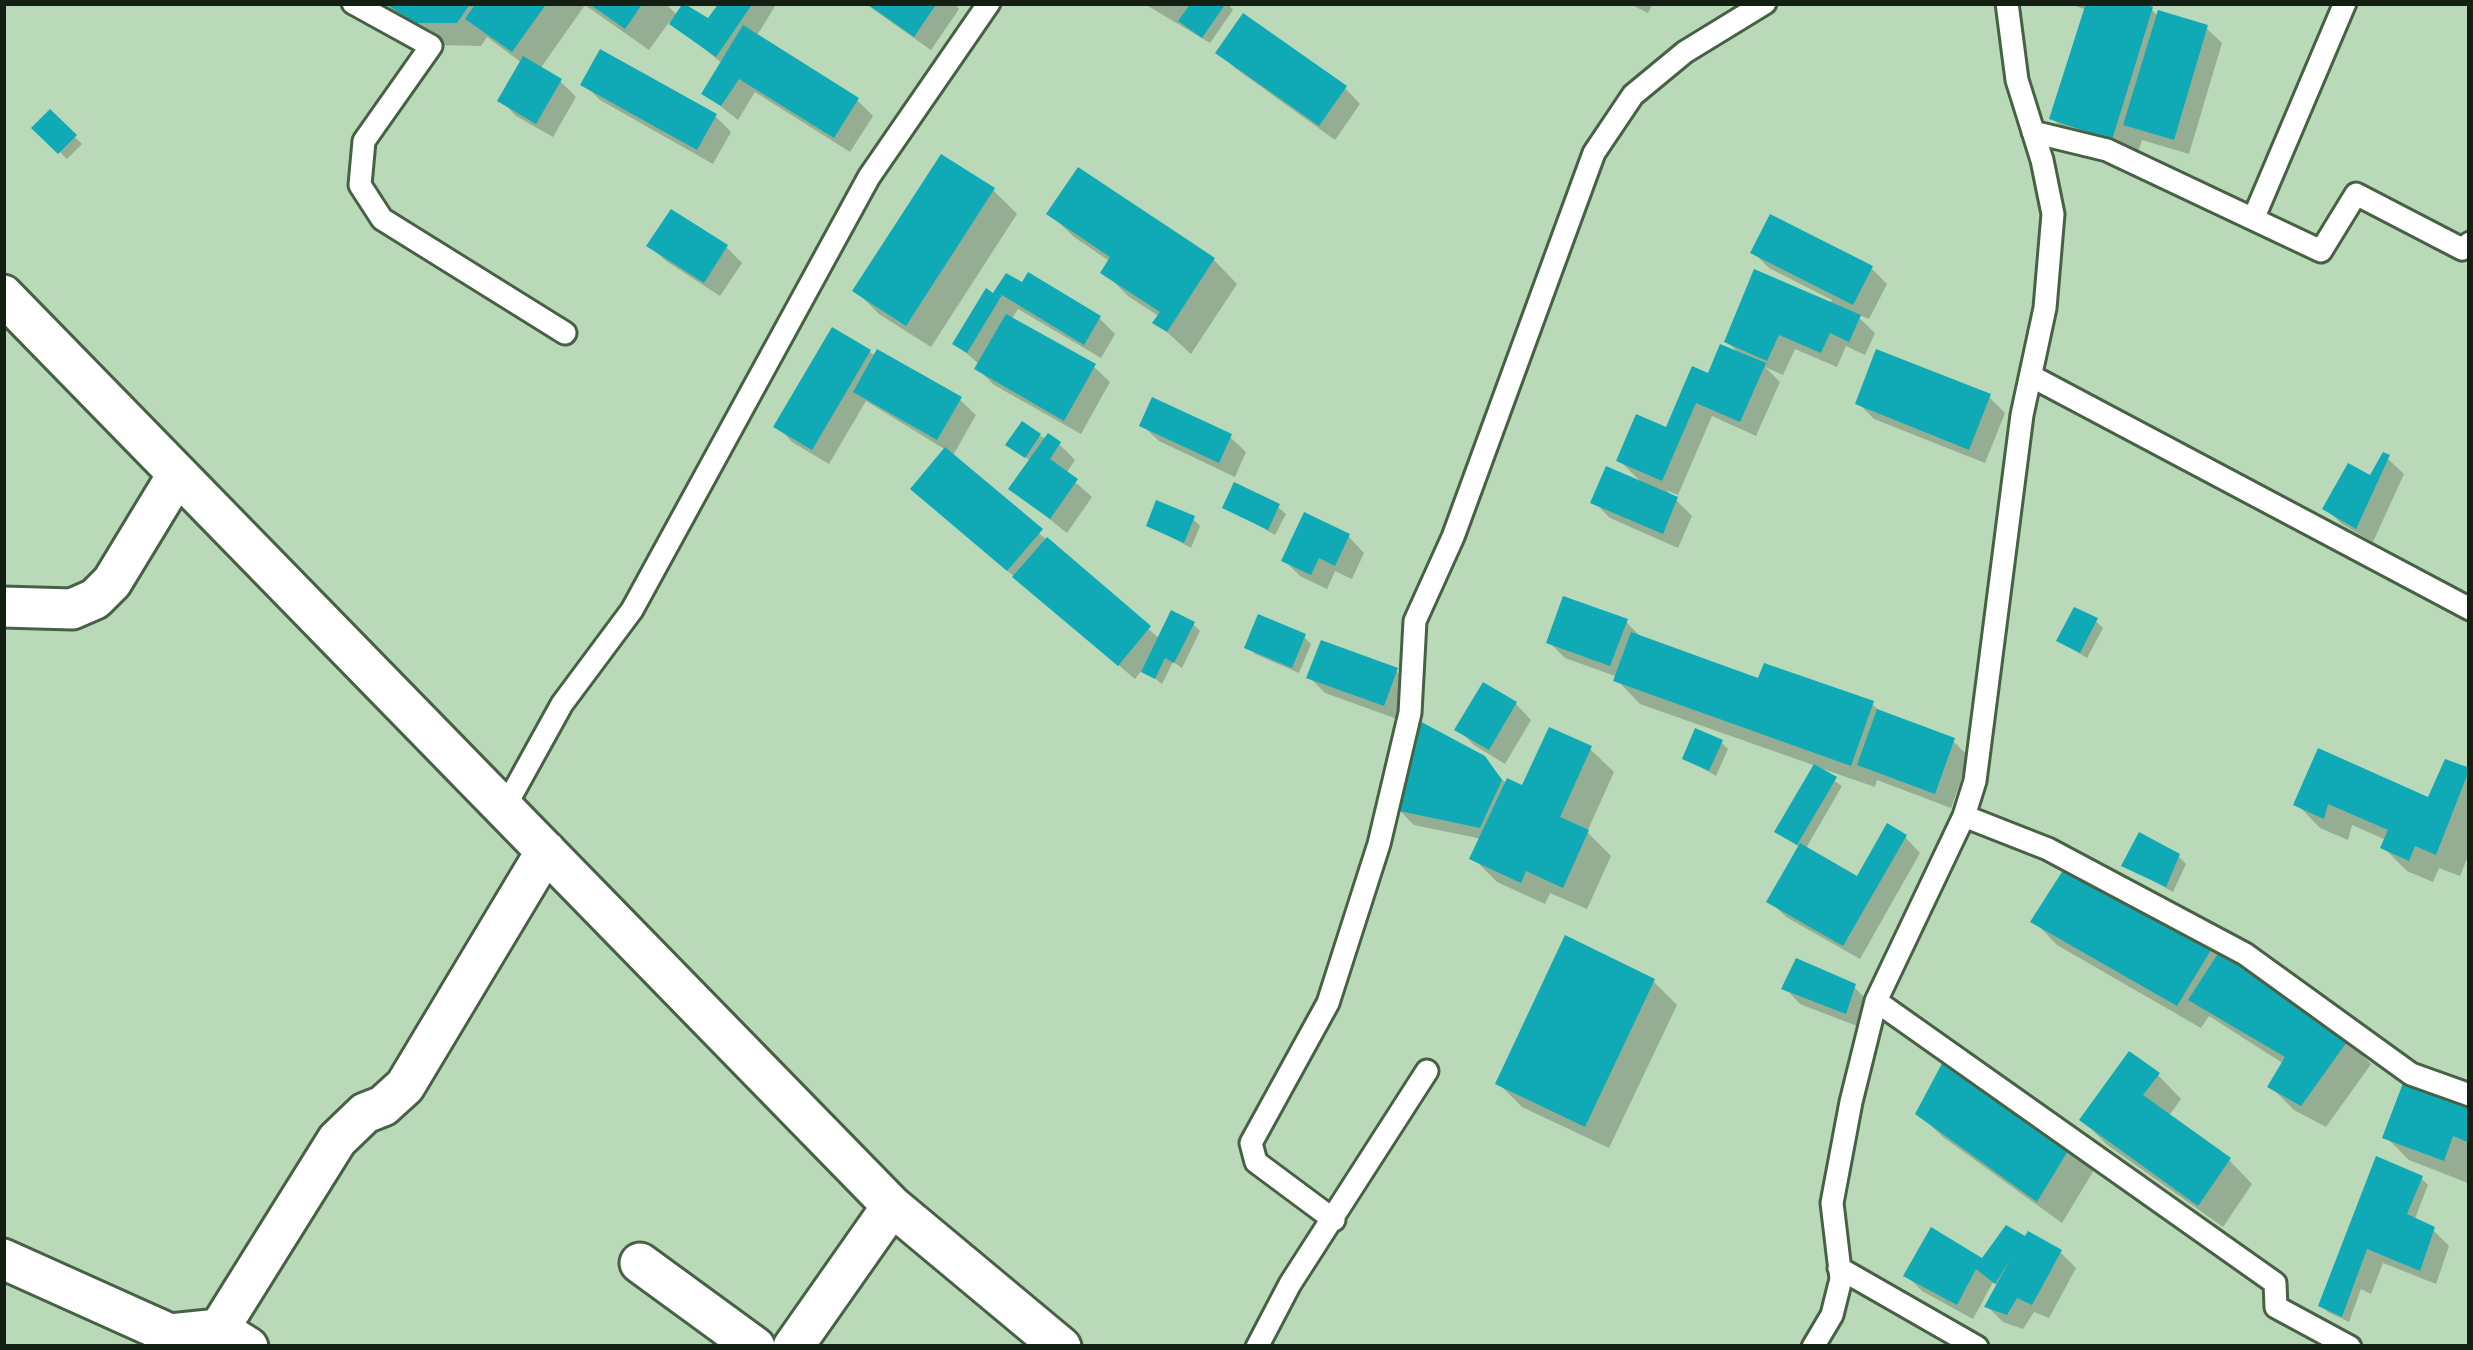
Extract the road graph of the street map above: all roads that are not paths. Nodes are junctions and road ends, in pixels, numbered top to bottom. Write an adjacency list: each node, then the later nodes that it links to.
1 (353, 3): 10 (lane)
2 (988, 3): 15 (lane)
3 (1765, 3): 22 (lane)
4 (2007, 3): 6 (lane)
5 (2345, 3): 7 (lane)
6 (2033, 132): 7 (lane); 11 (lane)
7 (2254, 217): 8 (lane)
8 (2470, 243)
9 (3, 295): 12 (street)
10 (566, 333)
11 (2031, 376): 14 (lane); 16 (lane)
12 (177, 475): 13 (street); 15 (street)
13 (3, 608)
14 (2470, 610)
15 (506, 807): 17 (street)
16 (1964, 816): 18 (lane); 20 (lane)
17 (546, 851): 21 (street); 26 (street)
18 (1876, 1001): 25 (lane); 33 (lane)
19 (1427, 1070): 22 (lane)
20 (2470, 1095)
21 (892, 1205): 28 (street); 29 (street)
22 (1334, 1220): 30 (lane)
23 (3, 1259): 26 (street)
24 (640, 1263): 27 (street)
25 (1839, 1268): 31 (lane); 32 (lane)
26 (233, 1338)
27 (755, 1347)
28 (793, 1347)
29 (1060, 1347)
30 (1256, 1347)
31 (1813, 1347)
32 (1977, 1347)
33 (2350, 1347)

